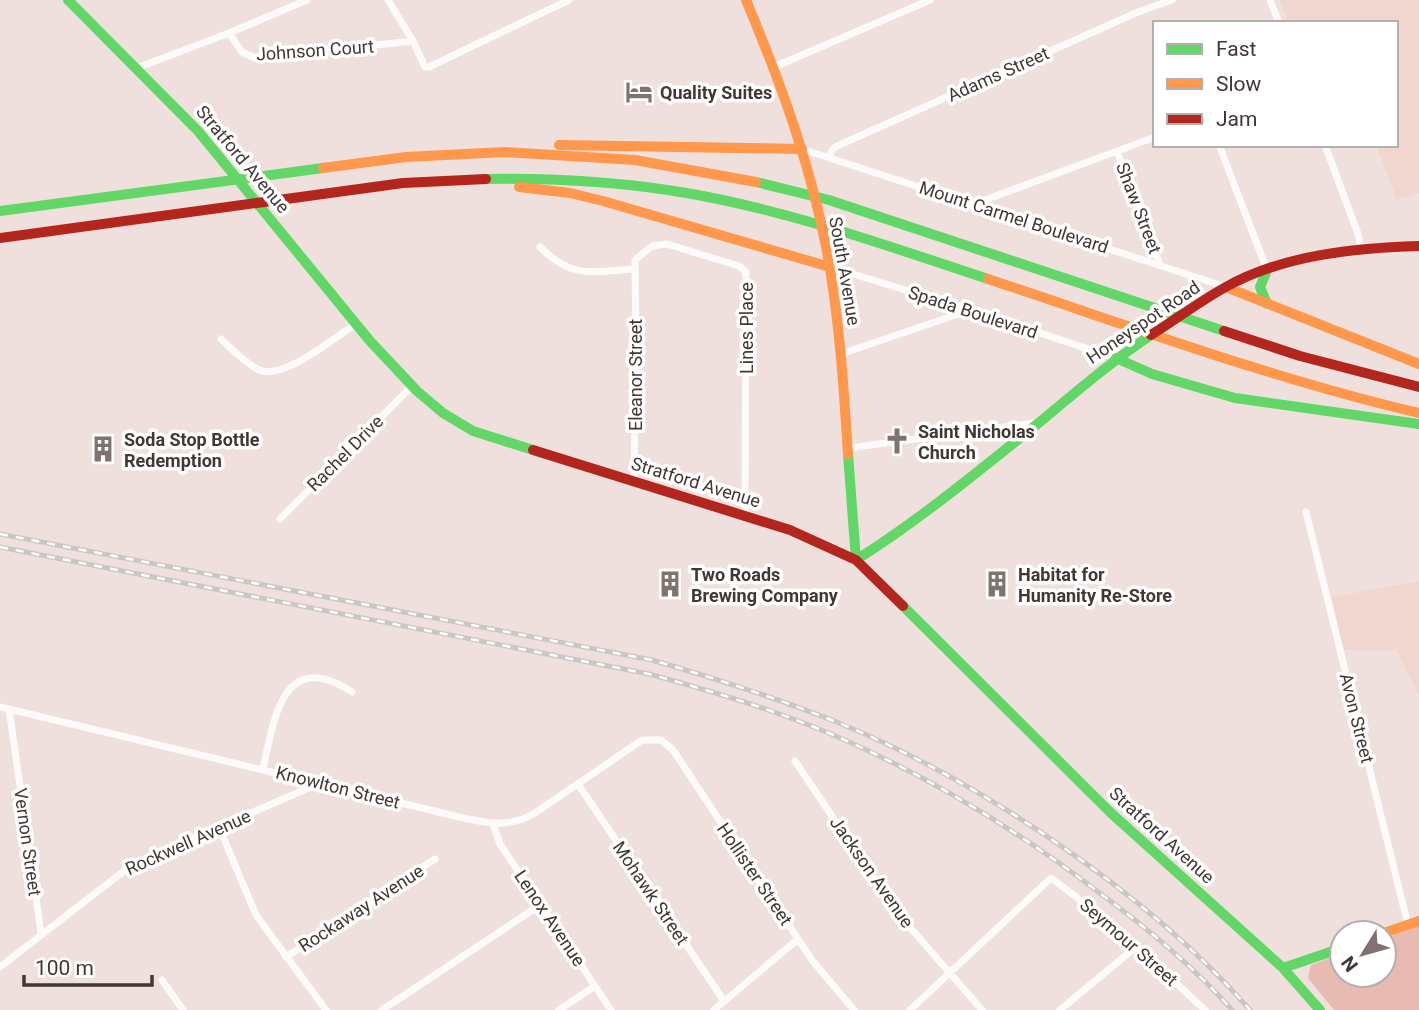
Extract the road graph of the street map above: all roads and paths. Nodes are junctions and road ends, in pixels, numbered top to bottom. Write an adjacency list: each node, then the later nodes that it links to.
1 (68, 0): 13 (main road, Stratford Avenue)
2 (307, 0): 10 (street)
3 (388, 0): 11 (street)
4 (569, 0): 11 (street)
5 (746, 0): 12 (main road, South Avenue)
6 (930, 0): 12 (street)
7 (1172, 0): 20 (street, Adams Street)
8 (1270, 0): 9 (street)
9 (1278, 21)
10 (229, 33): 11 (street, Johnson Court); 13 (street)
11 (413, 41)
12 (774, 66): 17 (main road, South Avenue)
13 (137, 68): 39 (main road, Stratford Avenue)
14 (1153, 138): 18 (street)
15 (1220, 147): 35 (street)
16 (1326, 147): 31 (street)
17 (802, 149): 19 (main road); 20 (street, Mount Carmel Boulevard); 33 (main road, South Avenue)
18 (1117, 151): 24 (street); 32 (street, Shaw Street)
19 (439, 154): 22 (main road); 45 (main road)
20 (830, 156): 24 (street, Mount Carmel Boulevard)
21 (434, 180): 26 (main road); 33 (main road); 46 (main road)
22 (95, 198): 23 (main road); 25 (main road)
23 (0, 203)
24 (974, 204): 32 (street, Mount Carmel Boulevard)
25 (0, 212)
26 (90, 225): 27 (main road); 28 (main road)
27 (0, 237)
28 (0, 243)
29 (1419, 246): 31 (main road, Honeyspot Road)
30 (540, 247): 34 (street)
31 (1361, 248): 35 (main road, Honeyspot Road)
32 (1160, 265): 36 (street, Mount Carmel Boulevard)
33 (830, 267): 38 (street, Spada Boulevard); 41 (main road, South Avenue)
34 (634, 270): 50 (street, Eleanor Street); 52 (street, Lines Place)
35 (1267, 270): 36 (main road, Honeyspot Road); 37 (main road)
36 (1226, 287): 37 (main road); 42 (main road, Honeyspot Road)
37 (1267, 304): 43 (main road)
38 (971, 310): 41 (street); 42 (street, Spada Boulevard)
39 (356, 324): 40 (street); 44 (main road, Stratford Avenue)
40 (220, 339)
41 (841, 354): 49 (main road, South Avenue)
42 (1115, 359): 47 (main road, Honeyspot Road); 48 (main road)
43 (1419, 364)
44 (411, 387): 50 (main road, Stratford Avenue); 53 (street, Rachel Drive)
45 (1419, 387)
46 (1419, 413)
47 (1039, 422): 49 (street); 54 (main road, Honeyspot Road)
48 (1419, 424)
49 (849, 448): 54 (main road, South Avenue)
50 (634, 481): 52 (main road, Stratford Avenue)
51 (1306, 512): 68 (street, Avon Street)
52 (745, 515): 54 (main road, Stratford Avenue)
53 (279, 519)
54 (856, 560): 76 (main road, Stratford Avenue)
55 (352, 692): 60 (street)
56 (0, 707): 57 (street, Knowlton Street)
57 (9, 709): 60 (street, Knowlton Street); 70 (street, Vernon Street)
58 (656, 739): 62 (street, Knowlton Street); 71 (street, Hollister Street)
59 (795, 761): 77 (street, Jackson Avenue)
60 (263, 769): 61 (street, Knowlton Street)
61 (319, 783): 63 (street, Knowlton Street); 64 (street, Rockwell Avenue)
62 (578, 784): 63 (street, Knowlton Street); 80 (street, Mohawk Street)
63 (493, 824): 66 (street, Lenox Avenue)
64 (219, 827): 70 (street, Rockwell Avenue); 74 (street)
65 (435, 859): 74 (street, Rockaway Avenue)
66 (540, 905): 79 (street, Lenox Avenue); 83 (street)
67 (1419, 921): 68 (main road)
68 (1408, 925): 69 (main road)
69 (1398, 928)
70 (41, 933): 75 (street, Rockwell Avenue)
71 (798, 939): 80 (street); 87 (street, Hollister Street)
72 (1137, 946): 77 (street, Seymour Street); 90 (street); 91 (street, Seymour Street)
73 (1328, 953): 76 (main road)
74 (286, 957): 82 (street)
75 (0, 967)
76 (1283, 968): 92 (main road, Stratford Avenue)
77 (951, 973): 88 (street); 89 (street, Jackson Avenue)
78 (162, 980): 81 (street)
79 (595, 986): 84 (street); 85 (street, Lenox Avenue)
80 (724, 1002): 86 (street)
81 (182, 1010)
82 (326, 1010)
83 (382, 1010)
84 (559, 1010)
85 (611, 1010)
86 (714, 1010)
87 (854, 1010)
88 (910, 1010)
89 (982, 1010)
90 (1060, 1010)
91 (1205, 1010)
92 (1320, 1010)

